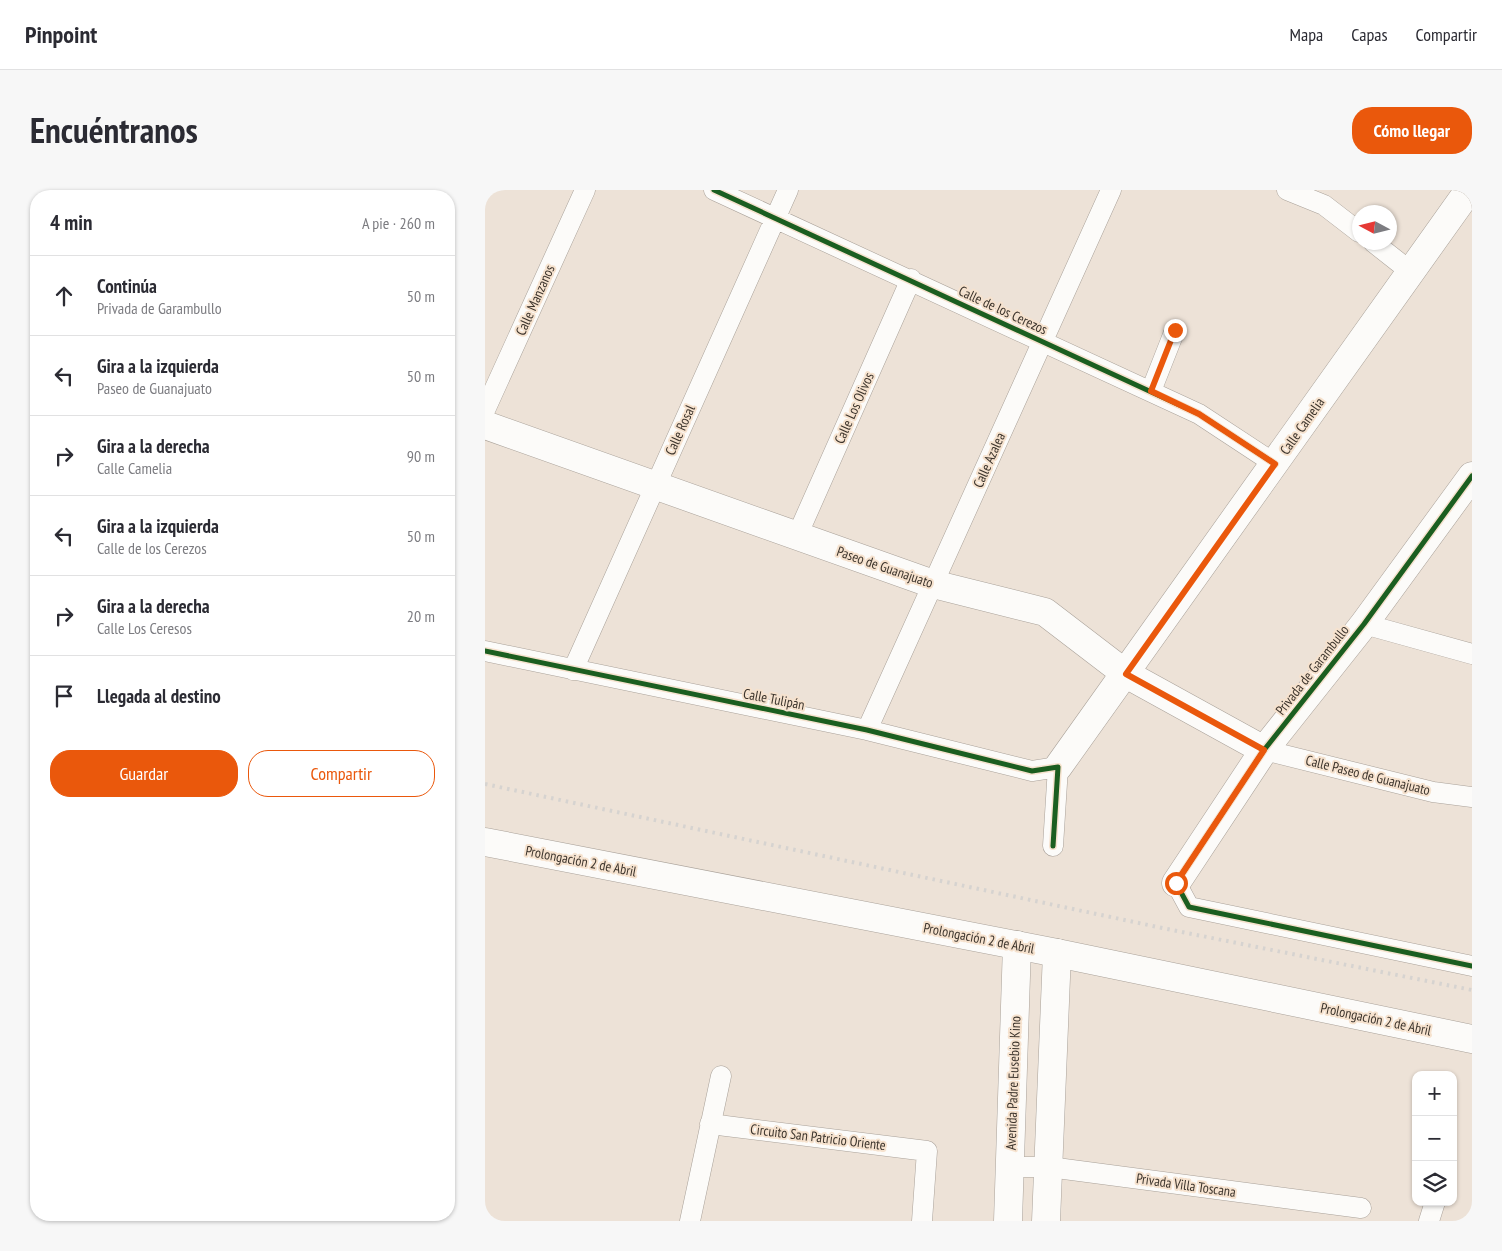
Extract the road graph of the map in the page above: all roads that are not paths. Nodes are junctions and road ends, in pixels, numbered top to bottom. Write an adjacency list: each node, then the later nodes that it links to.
1 (585, 190): 15 (street, Calle Manzanos)
2 (713, 190): 7 (street, Calle de los Cerezos)
3 (788, 190): 7 (street, Calle Rosal)
4 (1111, 190): 13 (street, Calle Azalea)
5 (1287, 190): 8 (street)
6 (1469, 190): 10 (main road, Calle Camelia)
7 (775, 218): 11 (street, Calle de los Cerezos); 19 (street, Calle Rosal)
8 (1352, 227)
9 (1383, 250): 10 (street)
10 (1411, 272): 17 (main road, Calle Camelia)
11 (911, 279): 13 (street, Calle de los Cerezos); 20 (street, Calle Los Olivos)
12 (1175, 330): 14 (street)
13 (1043, 341): 14 (street, Calle de los Cerezos); 21 (street, Calle Azalea)
14 (1151, 391): 17 (street, Calle de los Cerezos)
15 (485, 410)
16 (485, 425): 19 (main road, Paseo de Guanajuato)
17 (1275, 464): 26 (main road, Calle Camelia)
18 (1472, 476): 22 (main road, Privada de Garambullo)
19 (654, 486): 20 (main road, Paseo de Guanajuato); 25 (street, Calle Rosal)
20 (797, 536): 21 (main road, Paseo de Guanajuato)
21 (933, 584): 26 (main road, Paseo de Guanajuato); 27 (street, Calle Azalea)
22 (1364, 624): 24 (street, Privada de Garambullo); 28 (main road, Privada de Garambullo)
23 (485, 651): 25 (street, Calle Tulipán)
24 (1472, 654)
25 (573, 670): 27 (street, Calle Tulipán)
26 (1126, 674): 28 (main road, Paseo de Guanajuato); 29 (main road, Calle Camelia)
27 (867, 730): 29 (street, Calle Tulipán)
28 (1264, 750): 30 (street, Calle Paseo de Guanajuato); 33 (main road, Privada de Garambullo)
29 (1057, 767): 32 (street)
30 (1472, 797)
31 (485, 842): 34 (main road, Prolongación 2 de Abril)
32 (1053, 846)
33 (1176, 883): 36 (street)
34 (1017, 945): 35 (main road, Prolongación 2 de Abril); 41 (main road, Avenida Padre Eusebio Kino)
35 (1057, 953): 37 (main road, Prolongación 2 de Abril); 40 (main road)
36 (1472, 966)
37 (1472, 1039)
38 (721, 1076): 39 (street)
39 (710, 1124): 44 (street); 45 (street, Circuito San Patricio Oriente)
40 (1049, 1167): 41 (street, Privada Villa Toscana); 43 (street, Privada Villa Toscana); 47 (main road)
41 (1011, 1168): 46 (main road, Avenida Padre Eusebio Kino)
42 (1434, 1206): 48 (street)
43 (1361, 1208)
44 (690, 1221)
45 (922, 1221)
46 (1008, 1221)
47 (1046, 1221)
48 (1429, 1221): 49 (street)
49 (1434, 1221)

